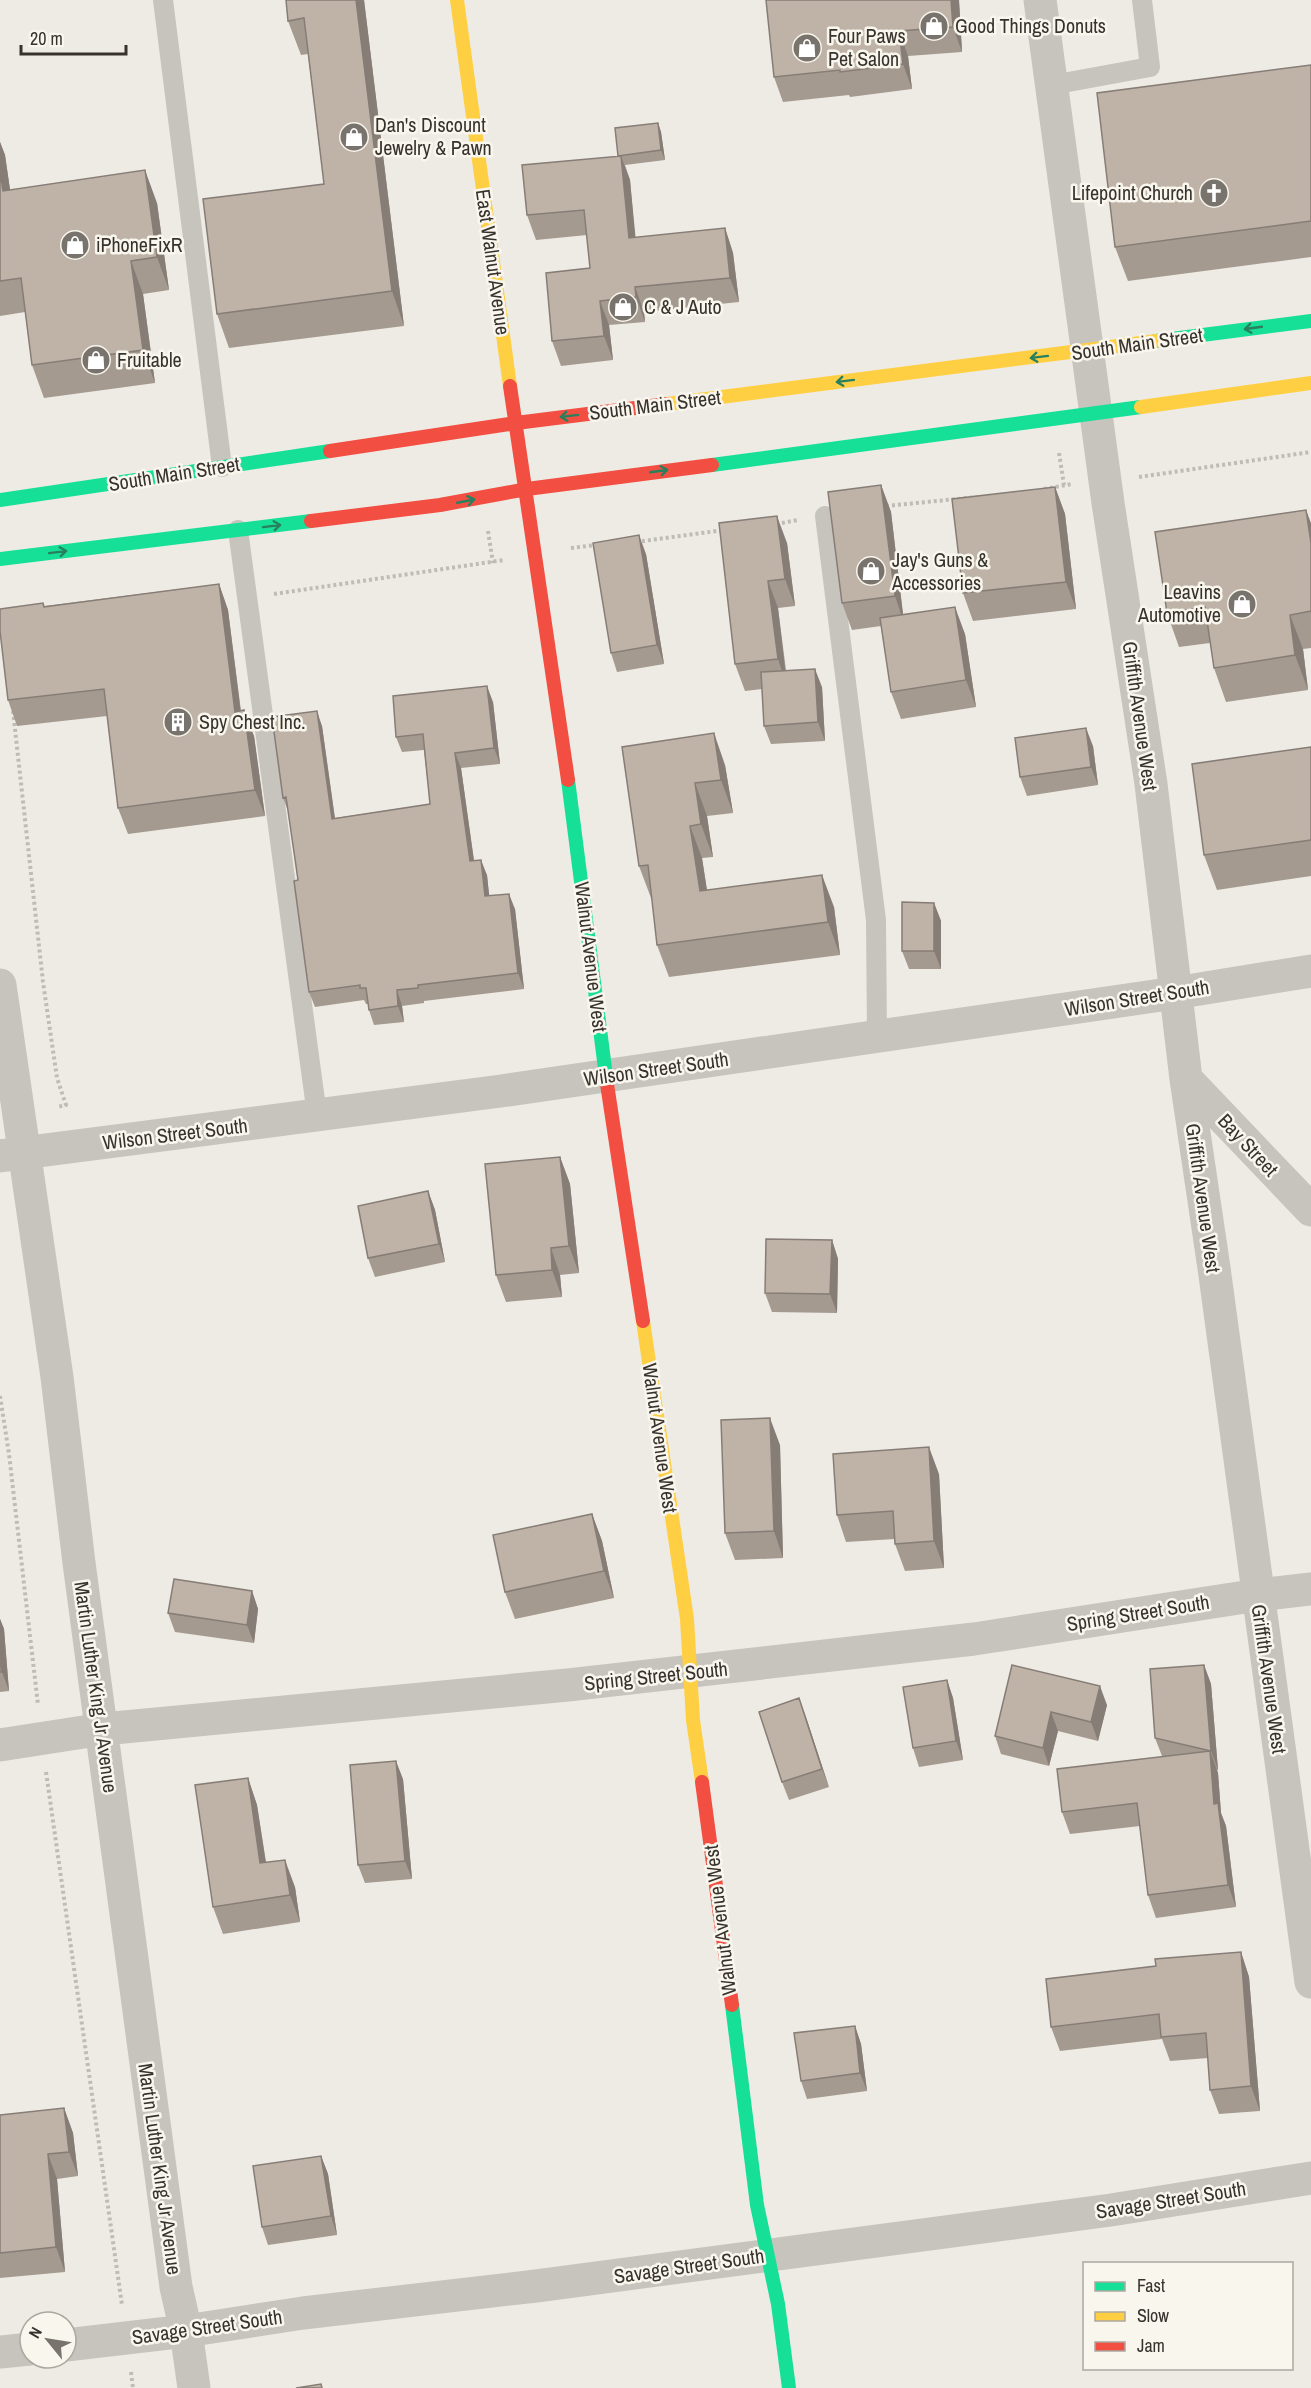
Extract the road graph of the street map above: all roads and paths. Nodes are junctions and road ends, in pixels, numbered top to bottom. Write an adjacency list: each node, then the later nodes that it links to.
1 (164, 0): 12 (lane)
2 (457, 0): 10 (street, East Walnut Avenue)
3 (1040, 0): 5 (street, Griffith Avenue West)
4 (1142, 0): 5 (lane)
5 (1052, 85): 7 (street, Griffith Avenue West)
6 (1311, 321): 7 (street, South Main Street, one-way to 7)
7 (1087, 351): 9 (street, Griffith Avenue West); 10 (street, South Main Street, one-way to 10)
8 (1311, 383): 9 (street)
9 (1096, 414): 13 (street, Griffith Avenue West); 14 (street, one-way to 9)
10 (516, 423): 12 (street, South Main Street); 14 (street, East Walnut Avenue)
11 (1311, 452): 13 (path)
12 (222, 467): 17 (street, South Main Street)
13 (1105, 478): 15 (path); 31 (street, Griffith Avenue West)
14 (527, 489): 22 (street, one-way to 14); 25 (street, Walnut Avenue West)
15 (1043, 489)
16 (981, 496): 18 (path)
17 (0, 500)
18 (882, 507)
19 (825, 516): 20 (path); 32 (lane)
20 (774, 524)
21 (732, 529): 23 (path)
22 (237, 530): 26 (street, one-way to 22); 27 (lane)
23 (628, 542)
24 (607, 544): 25 (path)
25 (536, 553): 27 (path); 33 (street, Walnut Avenue West)
26 (0, 559)
27 (247, 599): 36 (lane)
28 (12, 709): 35 (path)
29 (1311, 970): 31 (street, Wilson Street South)
30 (0, 985): 37 (street, Martin Luther King Jr Avenue)
31 (1175, 993): 32 (street, Wilson Street South); 34 (street, Griffith Avenue West)
32 (877, 1036): 33 (street, Wilson Street South)
33 (606, 1076): 36 (street, Wilson Street South); 42 (street, Walnut Avenue West)
34 (1186, 1079): 38 (street, Bay Street); 41 (street, Griffith Avenue West)
35 (57, 1107)
36 (317, 1115): 37 (street, Wilson Street South)
37 (12, 1154): 43 (street, Martin Luther King Jr Avenue)
38 (1311, 1210)
39 (0, 1396): 44 (path)
40 (1311, 1589): 41 (street, Spring Street South)
41 (1258, 1595): 42 (street, Spring Street South); 46 (street, Griffith Avenue West)
42 (690, 1672): 43 (street, Spring Street South); 48 (street, Walnut Avenue West)
43 (102, 1729): 44 (street, Spring Street South); 49 (street, Martin Luther King Jr Avenue)
44 (41, 1738): 45 (street, Spring Street South); 50 (path)
45 (0, 1745)
46 (1311, 1982)
47 (1311, 2178): 48 (street, Savage Street South)
48 (768, 2256): 49 (street, Savage Street South); 56 (street, Walnut Avenue West)
49 (186, 2331): 50 (street, Savage Street South); 55 (street, Martin Luther King Jr Avenue)
50 (126, 2338): 51 (street, Savage Street South); 54 (path)
51 (78, 2344)
52 (18, 2350): 53 (street)
53 (0, 2352)
54 (133, 2388)
55 (194, 2388)
56 (789, 2388)

